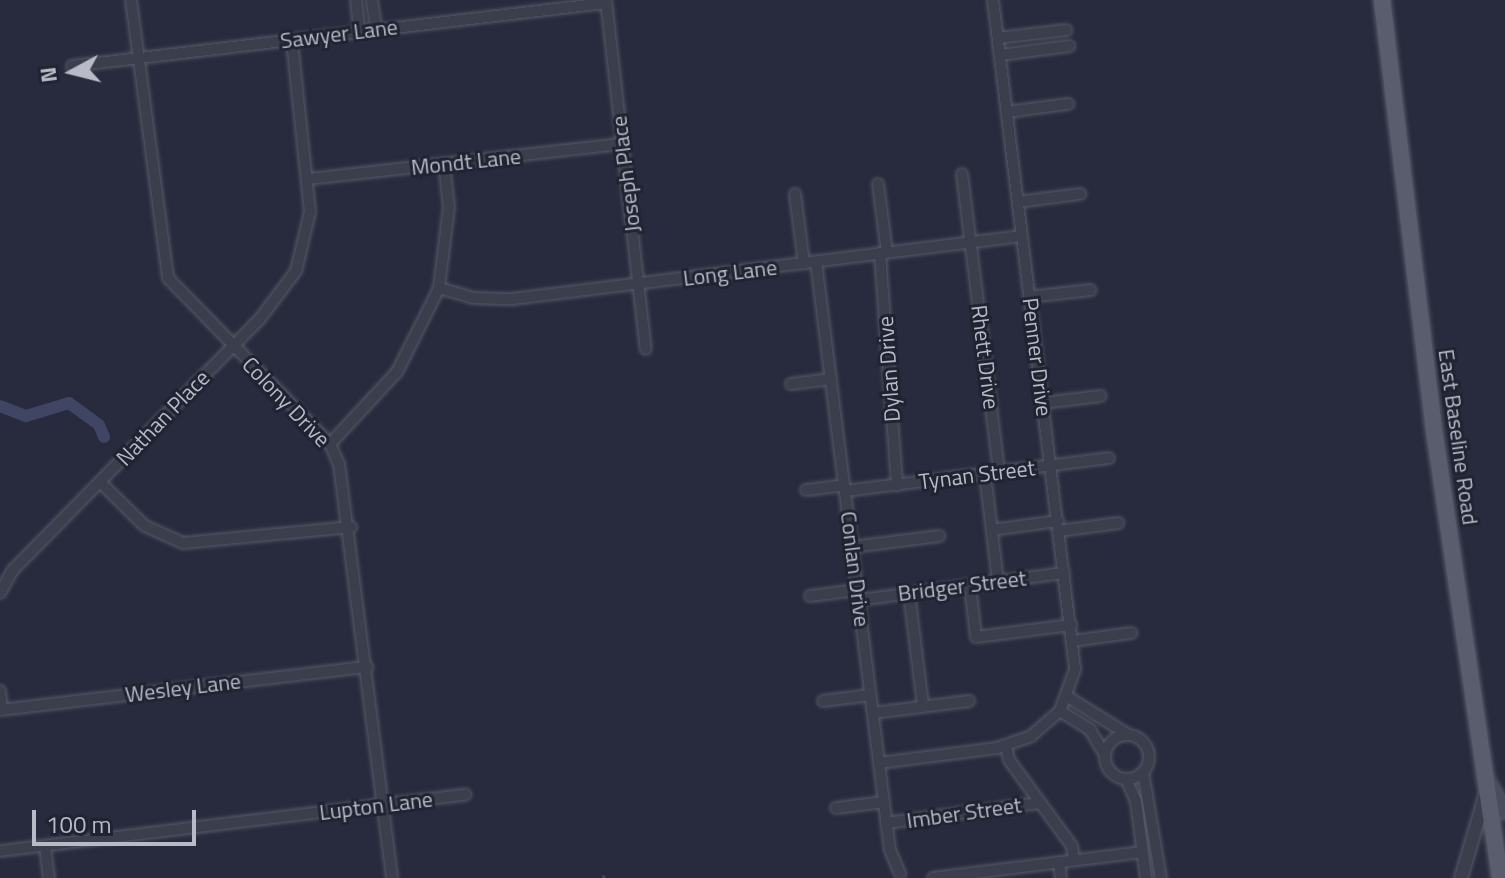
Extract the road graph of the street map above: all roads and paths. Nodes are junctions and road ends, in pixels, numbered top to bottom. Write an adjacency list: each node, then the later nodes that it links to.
1 (131, 0): 14 (street, Colony Drive)
2 (356, 0): 9 (street)
3 (372, 0): 7 (street)
4 (993, 0): 10 (street, Penner Drive)
5 (1382, 0): 82 (main road, East Baseline Road)
6 (606, 1): 7 (street, Sawyer Lane); 18 (street, Joseph Place)
7 (376, 29): 9 (street, Sawyer Lane)
8 (1067, 30): 10 (street)
9 (359, 31): 11 (street, Sawyer Lane)
10 (998, 38): 13 (street, Penner Drive)
11 (292, 40): 14 (street, Sawyer Lane); 21 (street, Nathan Place)
12 (1069, 46): 13 (street)
13 (1000, 55): 17 (street, Penner Drive)
14 (137, 58): 15 (street, Sawyer Lane); 35 (street, Colony Drive)
15 (72, 66)
16 (1068, 104): 17 (street)
17 (1007, 112): 25 (street, Penner Drive)
18 (622, 144): 19 (street, Mondt Lane); 31 (street, Joseph Place)
19 (444, 164): 21 (street, Mondt Lane); 32 (street)
20 (962, 174): 27 (street, Rhett Drive)
21 (309, 179): 35 (street, Nathan Place)
22 (878, 184): 28 (street, Dylan Drive)
23 (795, 194): 30 (street)
24 (1080, 194): 25 (street)
25 (1018, 202): 26 (street, Penner Drive)
26 (1022, 236): 27 (street, Long Lane); 34 (street, Penner Drive)
27 (970, 242): 28 (street, Long Lane); 44 (street, Rhett Drive)
28 (883, 253): 29 (street, Long Lane); 47 (street, Dylan Drive)
29 (816, 262): 30 (street, Long Lane); 37 (street, Conlan Drive)
30 (804, 263): 31 (street, Long Lane)
31 (638, 284): 32 (street, Long Lane); 36 (street, Joseph Place)
32 (439, 288): 41 (street)
33 (1091, 290): 34 (street)
34 (1029, 297): 40 (street, Penner Drive)
35 (232, 347): 41 (street, Colony Drive); 46 (street, Nathan Place)
36 (646, 349)
37 (831, 379): 38 (street); 48 (street, Conlan Drive)
38 (791, 384)
39 (1101, 396): 40 (street)
40 (1043, 403): 43 (street, Penner Drive)
41 (330, 444): 52 (street, Colony Drive)
42 (1109, 458): 43 (street, Tynan Street)
43 (1051, 465): 44 (street, Tynan Street); 51 (street, Penner Drive)
44 (999, 472): 45 (street, Tynan Street)
45 (985, 474): 47 (street, Tynan Street); 53 (street)
46 (100, 482): 52 (street); 59 (street, Nathan Place)
47 (897, 485): 48 (street, Tynan Street)
48 (845, 488): 49 (street, Tynan Street); 55 (street, Conlan Drive)
49 (806, 490)
50 (1118, 523): 51 (street)
51 (1058, 526): 53 (street); 56 (street, Penner Drive)
52 (351, 527): 66 (street, Colony Drive)
53 (992, 530): 57 (street)
54 (939, 536): 55 (street)
55 (852, 547): 61 (street, Conlan Drive)
56 (1064, 573): 57 (street, Bridger Street); 63 (street, Penner Drive)
57 (998, 582): 58 (street, Bridger Street)
58 (970, 585): 60 (street, Bridger Street); 63 (street)
59 (0, 593)
60 (909, 593): 61 (street, Bridger Street); 72 (street)
61 (858, 595): 62 (street, Bridger Street); 68 (street, Conlan Drive)
62 (810, 596)
63 (1071, 625): 65 (street, Penner Drive)
64 (1131, 633): 65 (street)
65 (1073, 641): 69 (street, Penner Drive)
66 (367, 667): 73 (street, Wesley Lane); 86 (street, Colony Drive)
67 (0, 691): 73 (street)
68 (871, 695): 70 (street); 75 (street, Conlan Drive)
69 (1068, 697): 74 (street, Penner Drive); 76 (street)
70 (823, 701)
71 (969, 701): 72 (street)
72 (923, 706): 75 (street)
73 (1, 710)
74 (1060, 711): 77 (street); 78 (street)
75 (873, 713): 79 (street, Conlan Drive)
76 (1129, 735): 78 (street); 80 (street)
77 (1006, 746): 79 (street); 85 (street)
78 (1105, 755): 81 (street)
79 (879, 763): 84 (street, Conlan Drive)
80 (1143, 772): 81 (street); 102 (street)
81 (1126, 779): 92 (street)
82 (1489, 783): 88 (main road); 103 (street); 104 (main road, East Baseline Road)
83 (466, 795): 86 (street, Lupton Lane)
84 (884, 802): 87 (street); 89 (street, Conlan Drive)
85 (1041, 803): 89 (street, Imber Street); 93 (street)
86 (383, 805): 90 (street, Lupton Lane); 98 (street, Colony Drive)
87 (836, 808)
88 (1505, 812)
89 (886, 823): 95 (street, Conlan Drive)
90 (45, 846): 91 (street, Lupton Lane); 97 (street)
91 (0, 851)
92 (1142, 852): 93 (street); 101 (street)
93 (1074, 860): 94 (street)
94 (1059, 862): 96 (street); 100 (street)
95 (904, 877)
96 (954, 877): 99 (street)
97 (49, 878)
98 (392, 878)
99 (933, 878)
100 (1061, 878)
101 (1146, 878)
102 (1161, 878)
103 (1461, 878)
104 (1500, 878)

